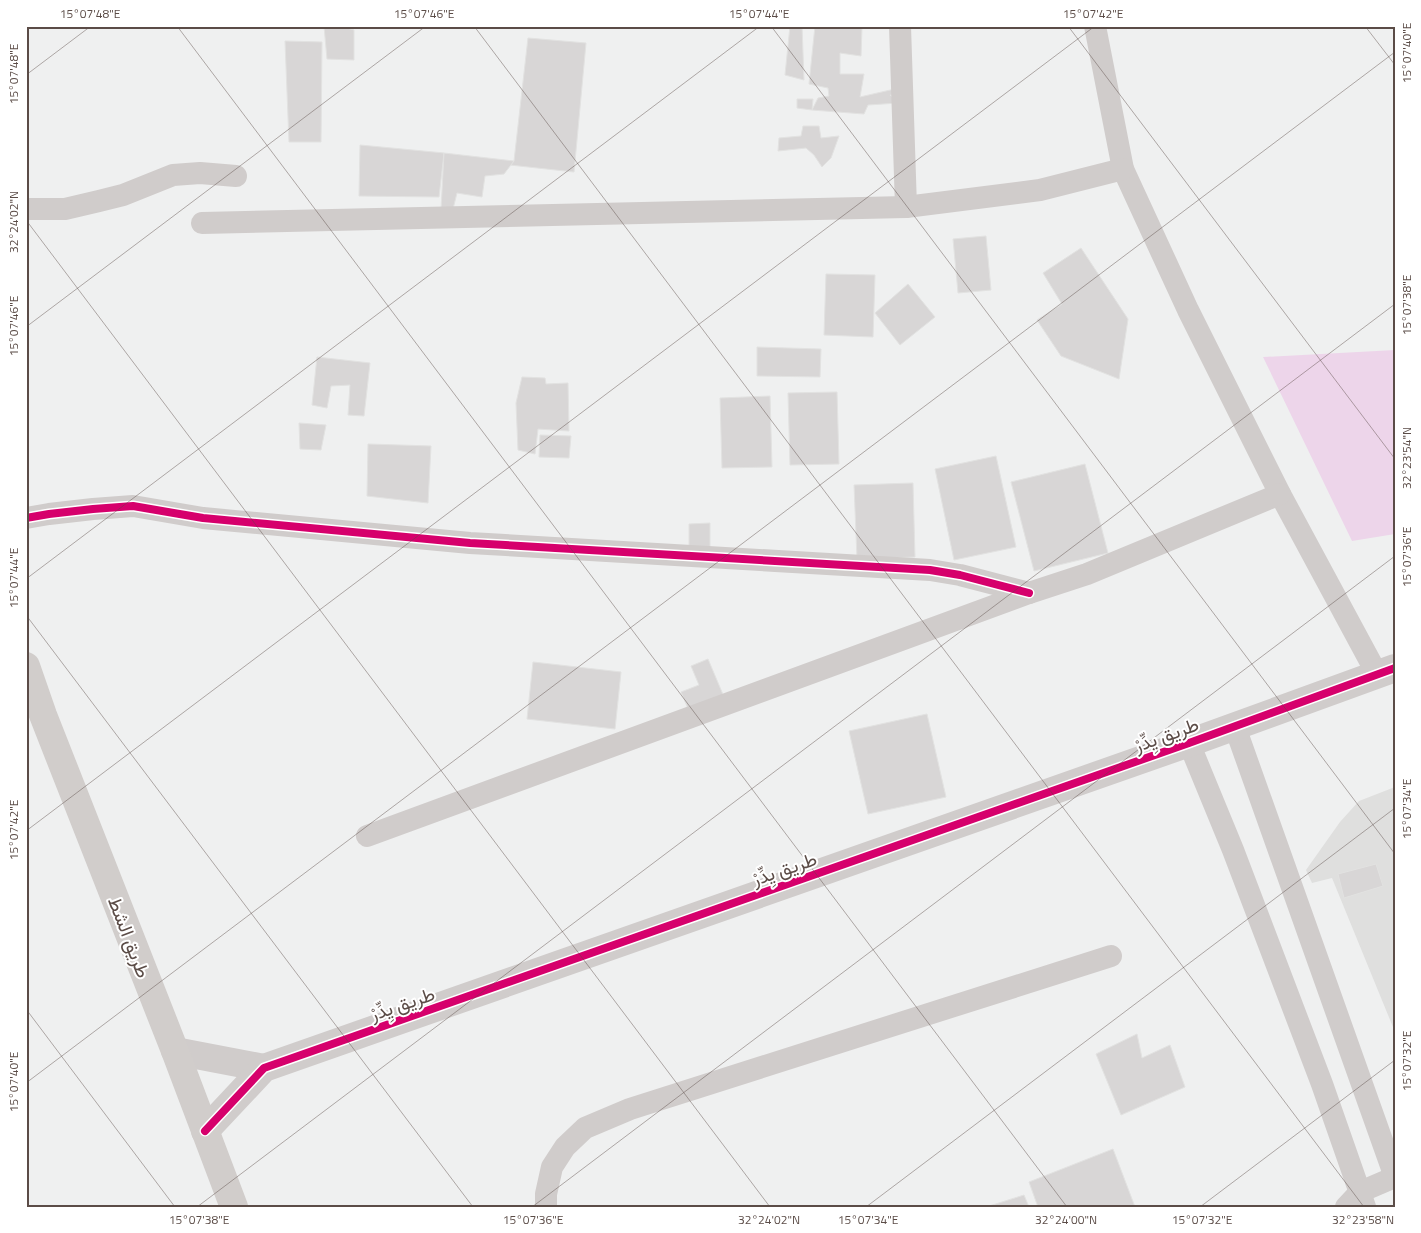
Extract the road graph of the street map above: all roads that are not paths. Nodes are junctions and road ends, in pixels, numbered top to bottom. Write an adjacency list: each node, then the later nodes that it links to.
1 (900, 26): 5 (street)
2 (1095, 26): 3 (street)
3 (1123, 169): 5 (street); 8 (street)
4 (236, 176): 6 (street)
5 (906, 207): 7 (street)
6 (26, 209)
7 (202, 223)
8 (1280, 494): 10 (street); 12 (street)
9 (26, 518): 10 (street)
10 (1030, 593): 15 (street)
11 (26, 666): 17 (main road, طريق الشط)
12 (1386, 671): 13 (street, طريق يِدِّرْ)
13 (1235, 726): 14 (street, طريق يِدِّرْ); 20 (street)
14 (1188, 743): 18 (street, طريق يِدِّرْ); 21 (street)
15 (367, 836)
16 (1111, 956): 23 (street)
17 (175, 1051): 18 (street); 19 (main road, طريق الشط)
18 (264, 1068): 19 (street, طريق يِدِّرْ)
19 (205, 1130): 22 (main road, طريق الشط)
20 (1395, 1177): 21 (street)
21 (1357, 1202)
22 (234, 1207)
23 (546, 1207)

